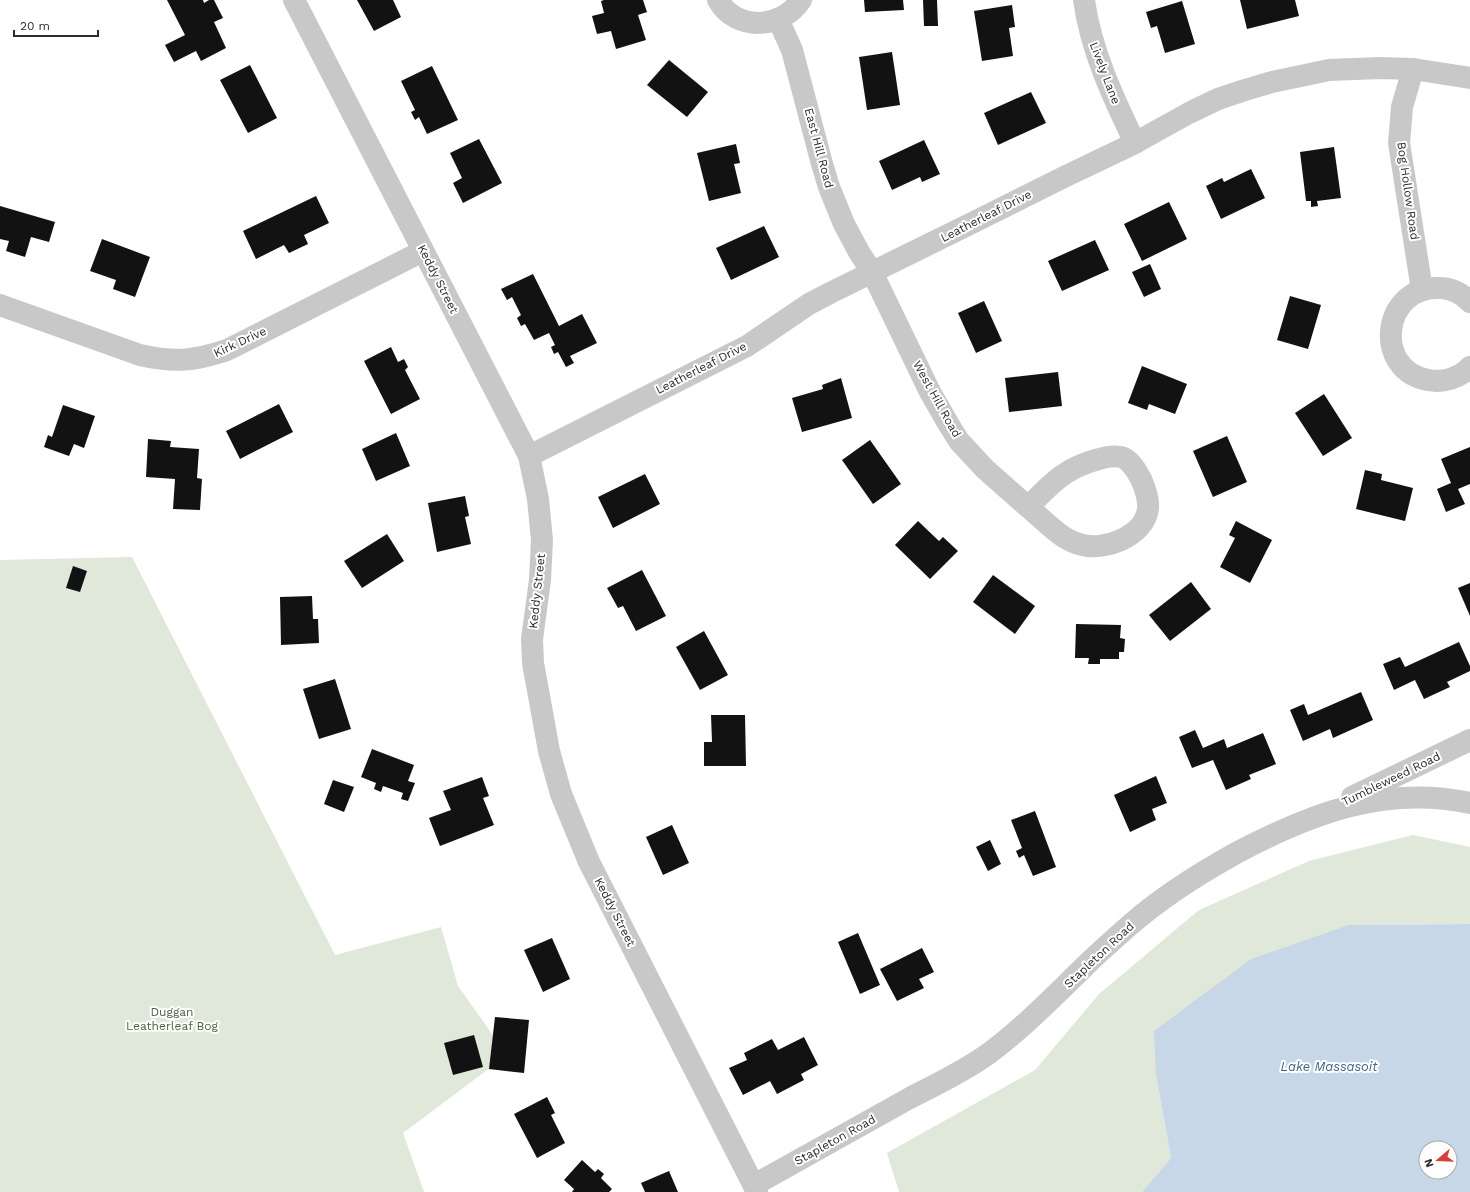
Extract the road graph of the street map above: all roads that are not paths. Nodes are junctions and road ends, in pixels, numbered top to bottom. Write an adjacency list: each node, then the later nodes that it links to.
1 (294, 0): 9 (street, Keddy Street)
2 (718, 0): 5 (street)
3 (801, 0): 5 (street)
4 (1084, 0): 8 (street, Lively Lane)
5 (778, 19): 10 (street, East Hill Road)
6 (1413, 69): 7 (street, Leatherleaf Drive); 8 (street, Leatherleaf Drive); 11 (street, Bog Hollow Road)
7 (1470, 78)
8 (1136, 143): 10 (street, Leatherleaf Drive)
9 (423, 251): 13 (street, Kirk Drive); 15 (street, Keddy Street)
10 (872, 272): 15 (street, Leatherleaf Drive); 16 (street, West Hill Road)
11 (1422, 290): 12 (street); 14 (street)
12 (1470, 302)
13 (0, 305)
14 (1470, 367)
15 (529, 456): 20 (street, Keddy Street)
16 (1028, 507): 16 (street, West Hill Road)
17 (1470, 740): 19 (street, Tumbleweed Road)
18 (1470, 803): 19 (street, Stapleton Road)
19 (1312, 817): 20 (street, Stapleton Road)
20 (756, 1188)

